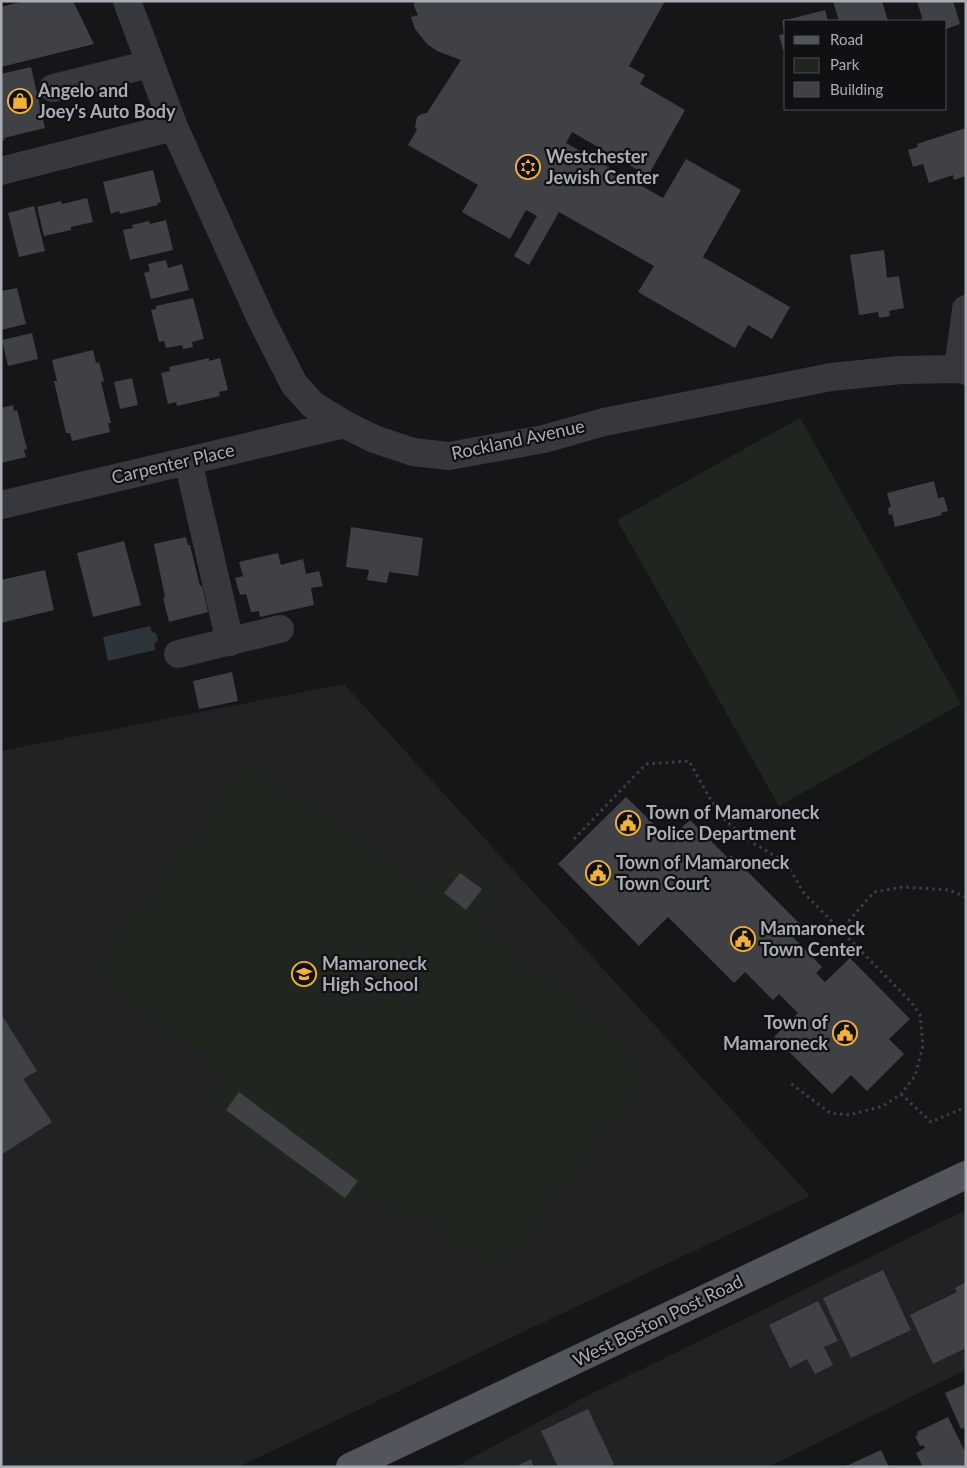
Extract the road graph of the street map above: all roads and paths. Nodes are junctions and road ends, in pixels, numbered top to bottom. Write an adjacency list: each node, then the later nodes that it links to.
1 (127, 1): 2 (street, Rockland Avenue)
2 (150, 64): 3 (street); 4 (street, Rockland Avenue)
3 (53, 88)
4 (174, 127): 5 (street); 8 (street, Rockland Avenue)
5 (1, 171)
6 (966, 309): 7 (street)
7 (962, 370): 8 (street, Rockland Avenue)
8 (344, 424): 9 (street, Carpenter Place)
9 (188, 461): 10 (street, Carpenter Place); 12 (street)
10 (1, 504)
11 (280, 629): 12 (street)
12 (230, 642): 13 (street)
13 (178, 654)
14 (574, 839): 16 (path)
15 (966, 897): 16 (path)
16 (840, 931): 18 (path)
17 (789, 1082): 18 (path)
18 (901, 1094): 19 (path)
19 (966, 1107)
20 (966, 1175): 21 (main road, West Boston Post Road)
21 (350, 1467)

